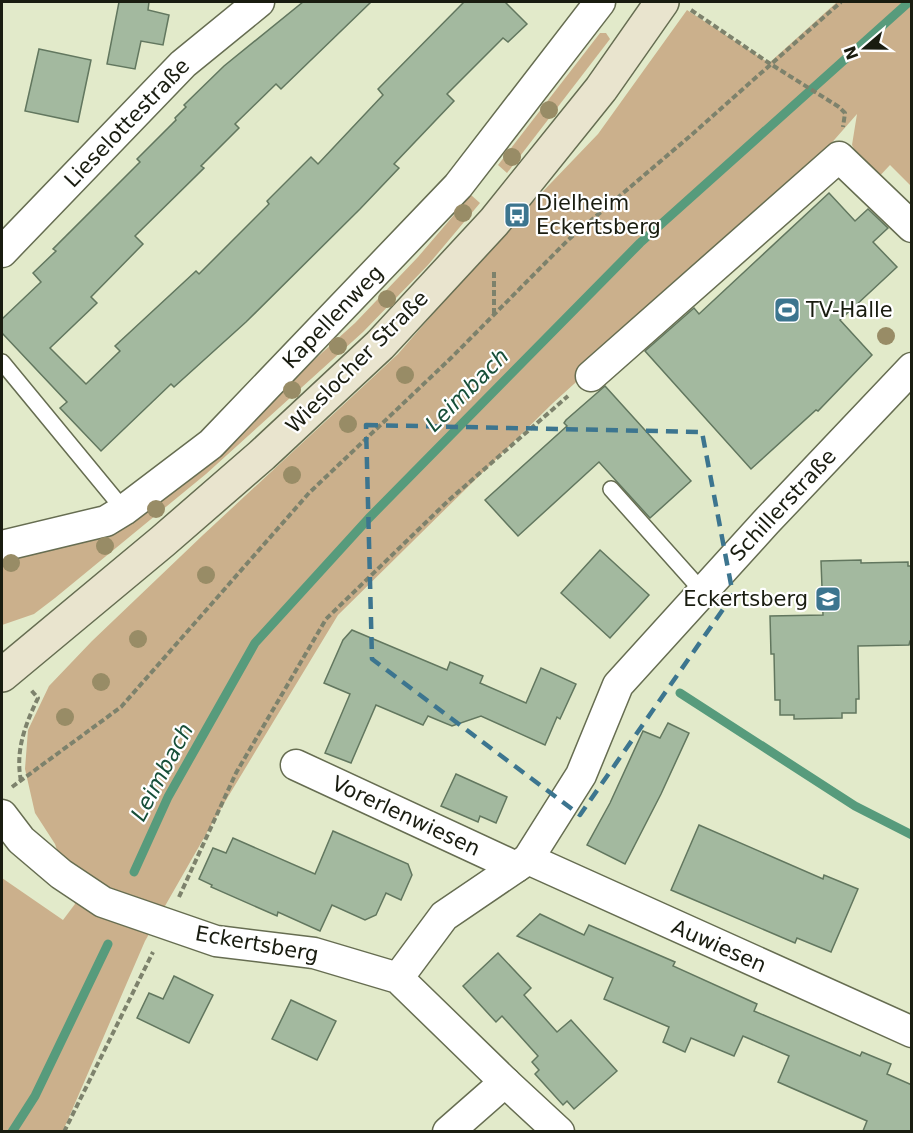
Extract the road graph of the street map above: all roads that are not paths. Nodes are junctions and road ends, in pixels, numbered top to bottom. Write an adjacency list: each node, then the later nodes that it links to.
1 (259, 2): 5 (street, Lieselottestraße)
2 (600, 2): 10 (street, Kapellenweg)
3 (664, 5): 13 (main road, Wieslocher Straße)
4 (912, 227): 8 (street)
5 (2, 252)
6 (2, 362): 10 (lane)
7 (912, 368): 12 (street, Schillerstraße)
8 (591, 376)
9 (611, 489): 12 (lane)
10 (124, 510): 11 (street, Kapellenweg)
11 (2, 546)
12 (703, 592): 16 (street, Schillerstraße)
13 (6, 671)
14 (296, 765): 16 (street, Vorerlenwiesen)
15 (6, 802): 17 (street, Eckertsberg)
16 (522, 863): 17 (street, Schillerstraße); 18 (street, Auwiesen)
17 (398, 978): 19 (street, Eckertsberg)
18 (912, 1032)
19 (505, 1082): 20 (street); 21 (street, Eckertsberg)
20 (448, 1131)
21 (559, 1131)

